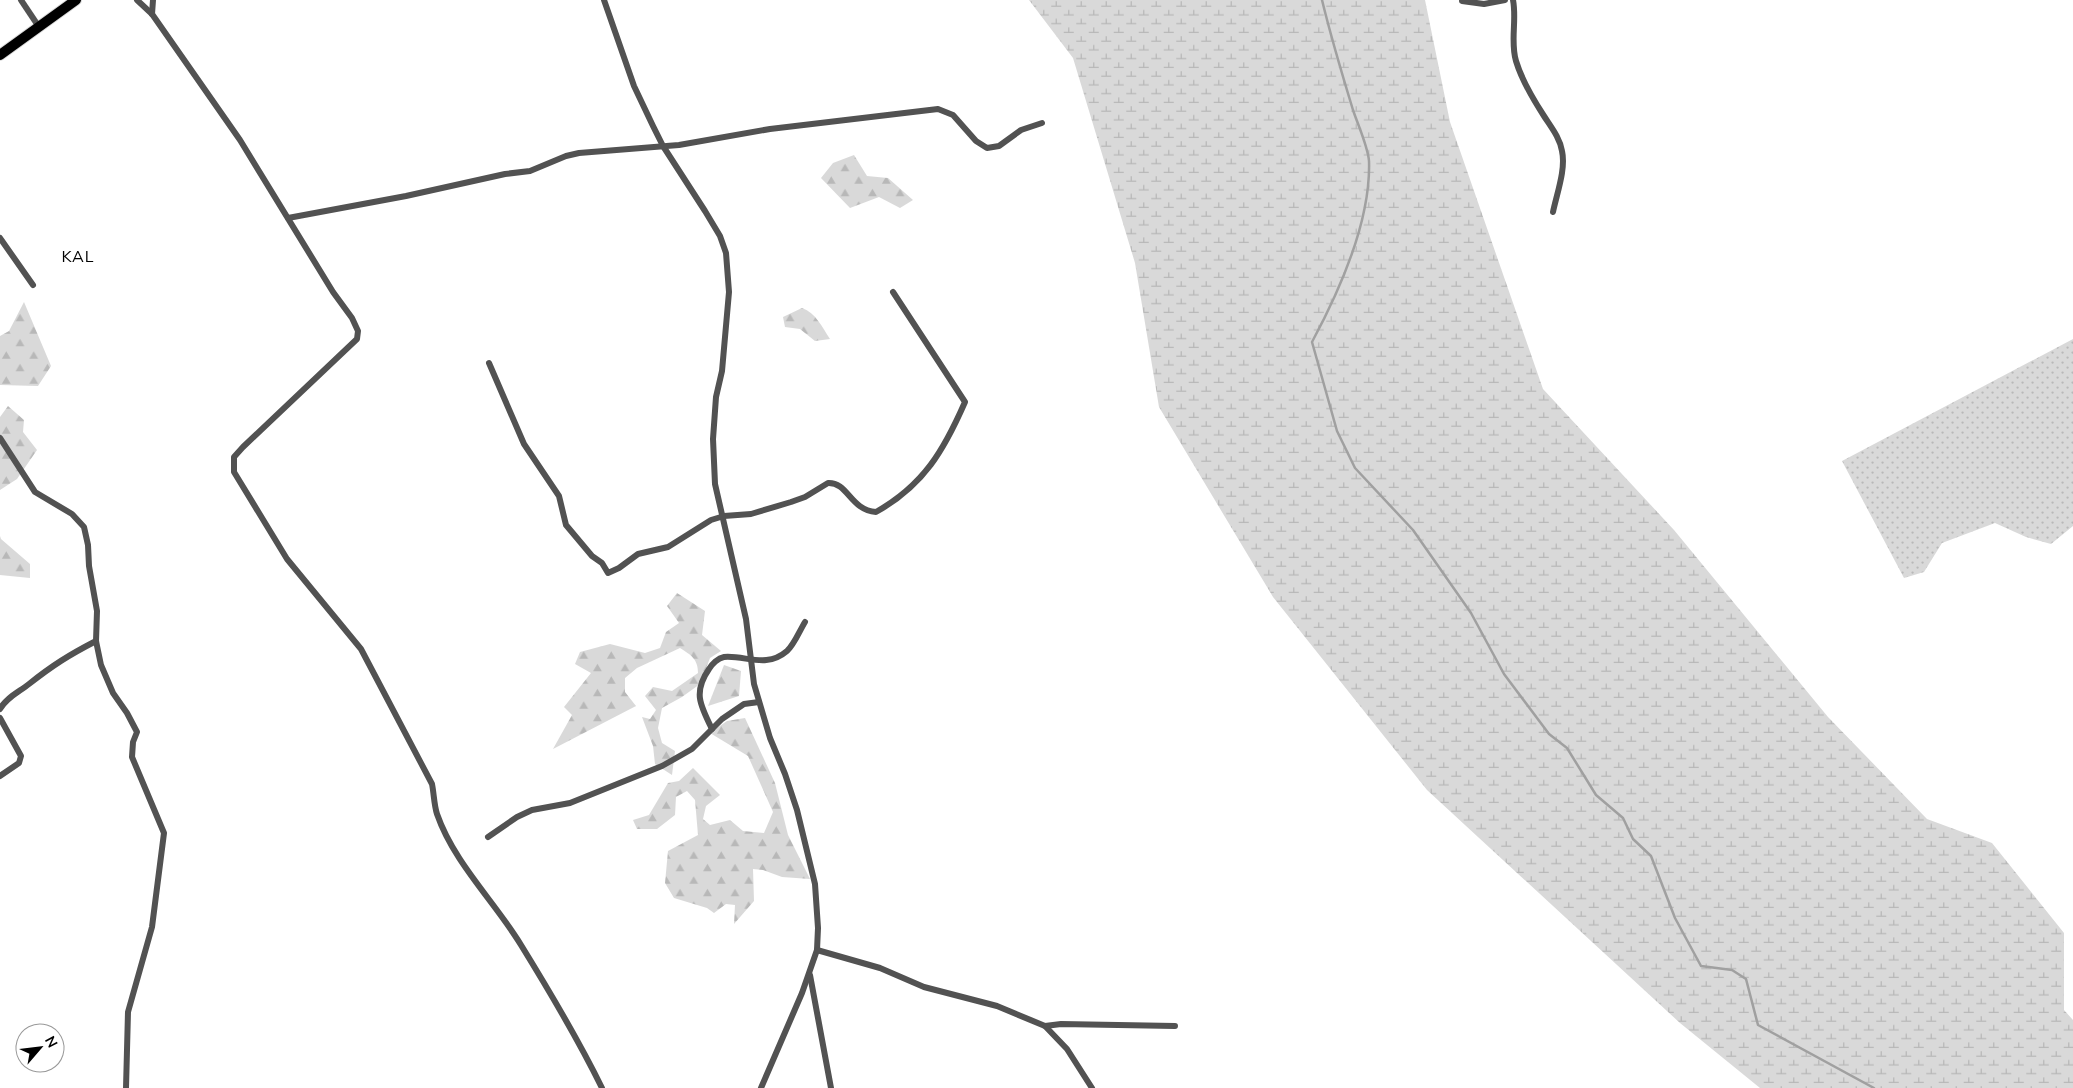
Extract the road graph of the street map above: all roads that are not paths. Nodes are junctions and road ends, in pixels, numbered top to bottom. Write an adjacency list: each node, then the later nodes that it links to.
1 (21, 0): 10 (street)
2 (76, 0): 10 (main road)
3 (136, 0): 9 (street)
4 (153, 0): 9 (street)
5 (604, 0): 13 (street)
6 (1505, 0): 8 (street)
7 (1513, 0): 14 (street)
8 (1462, 1)
9 (152, 14): 15 (street)
10 (39, 27): 11 (main road)
11 (0, 55)
12 (1042, 123): 13 (street)
13 (663, 146): 15 (street); 21 (street)
14 (1553, 212)
15 (288, 218): 36 (street)
16 (0, 238): 17 (street)
17 (33, 285)
18 (893, 292): 21 (street)
19 (489, 363): 21 (street)
20 (0, 438): 23 (street)
21 (724, 516): 24 (street)
22 (805, 622): 24 (street)
23 (96, 641): 26 (street); 35 (street)
24 (750, 660): 25 (street); 28 (street)
25 (759, 702): 28 (street); 31 (street)
26 (0, 709)
27 (0, 718): 29 (street)
28 (712, 729): 30 (street)
29 (0, 776)
30 (488, 837)
31 (817, 950): 32 (street); 33 (street)
32 (810, 971): 37 (street); 38 (street)
33 (1045, 1026): 34 (street); 39 (street)
34 (1175, 1026)
35 (126, 1088)
36 (602, 1088)
37 (761, 1088)
38 (831, 1088)
39 (1092, 1088)

